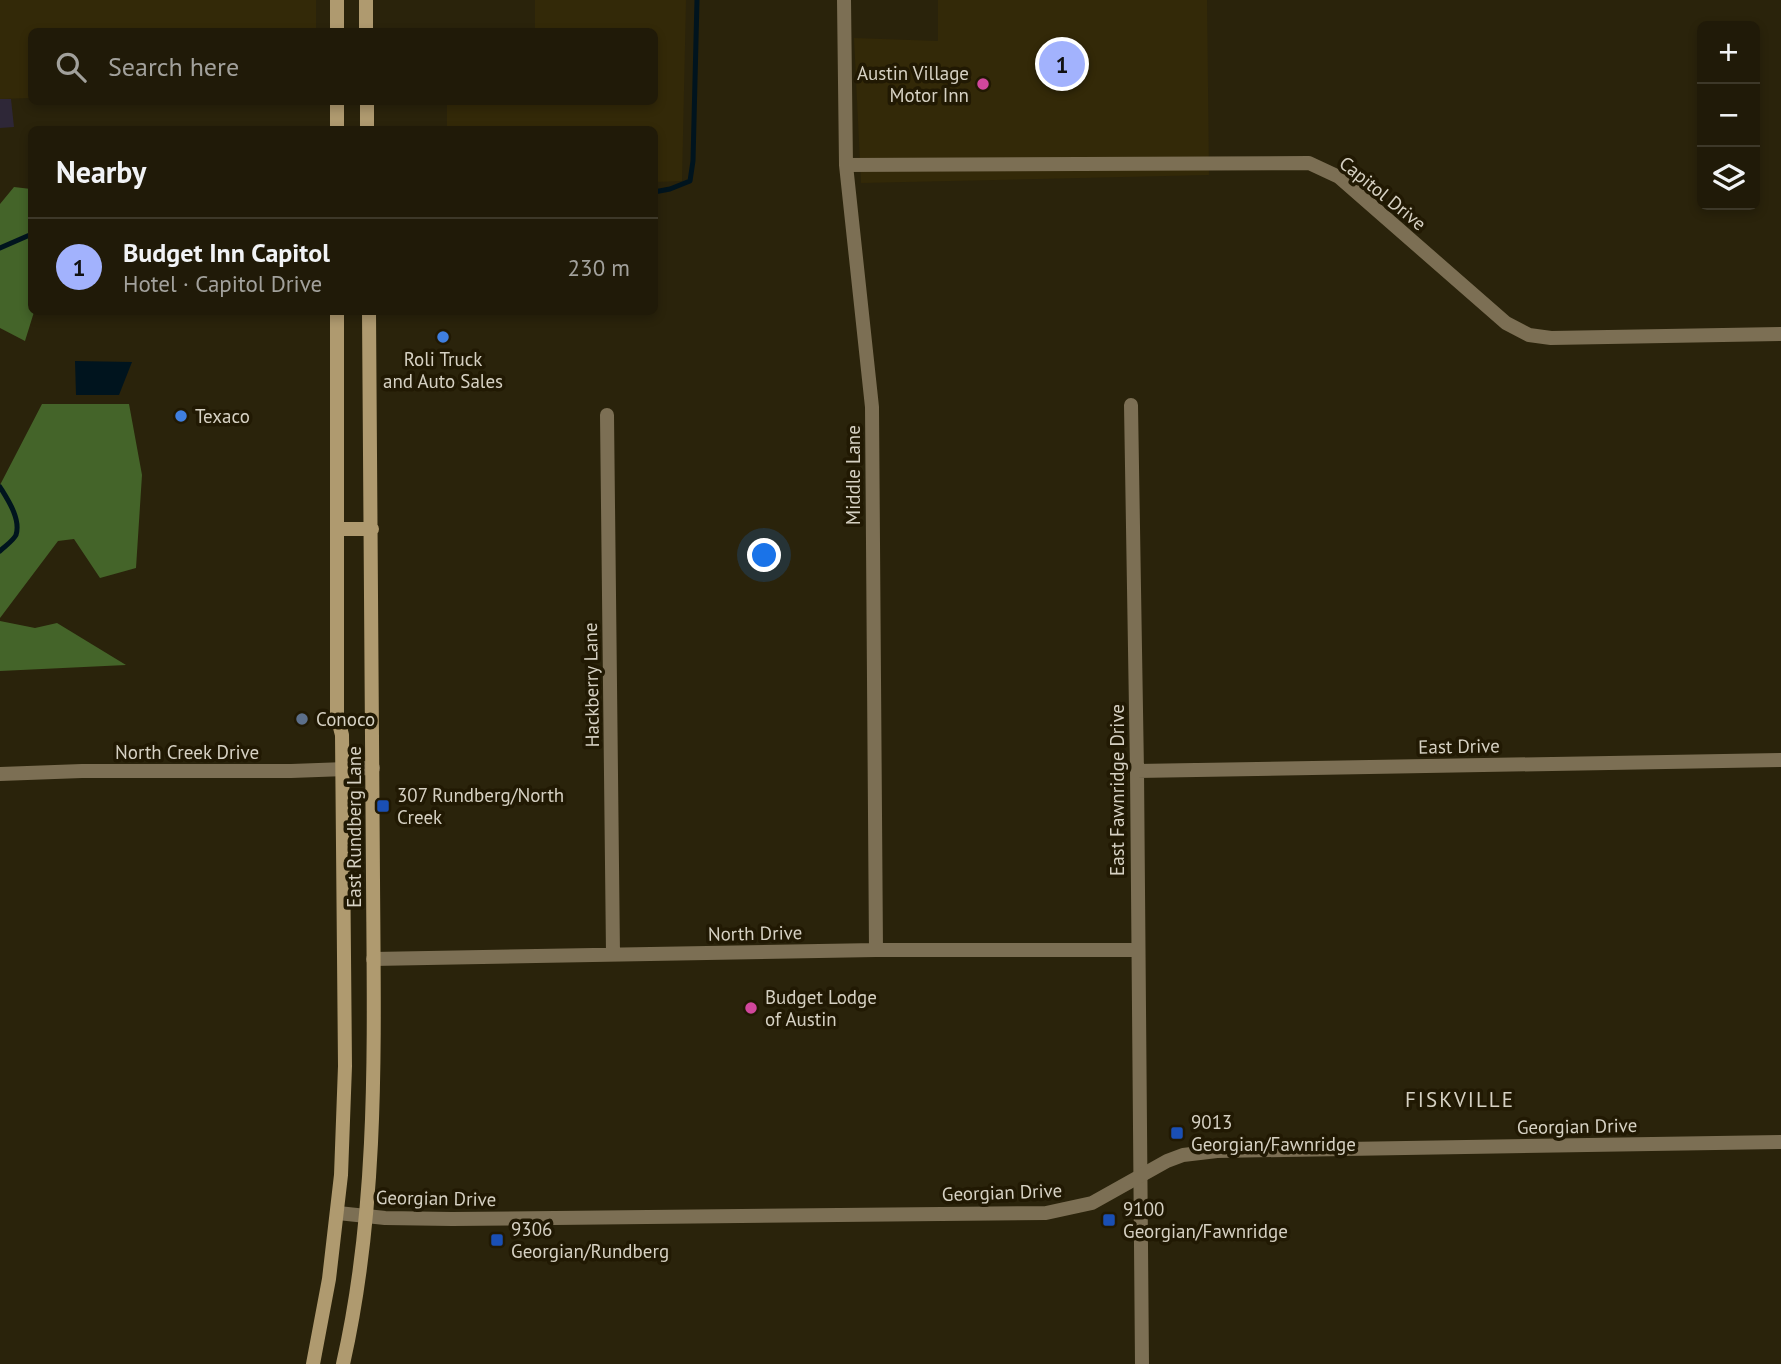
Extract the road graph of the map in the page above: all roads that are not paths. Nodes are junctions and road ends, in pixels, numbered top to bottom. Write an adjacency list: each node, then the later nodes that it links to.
1 (337, 0): 4 (main road)
2 (366, 0): 5 (main road)
3 (844, 0): 10 (street, Middle Lane)
4 (337, 28)
5 (366, 28)
6 (337, 105): 8 (main road)
7 (367, 105): 9 (main road)
8 (337, 126)
9 (367, 126)
10 (846, 165): 13 (street, Capitol Drive); 23 (street, Middle Lane)
11 (337, 315): 16 (main road, East Rundberg Lane)
12 (369, 315): 17 (main road, East Rundberg Lane)
13 (1781, 334)
14 (1131, 405): 21 (street, East Fawnridge Drive)
15 (607, 415): 25 (street, Hackberry Lane)
16 (337, 529): 17 (main road); 19 (main road, East Rundberg Lane)
17 (372, 529): 20 (main road, East Rundberg Lane)
18 (1781, 760): 21 (street, East Drive)
19 (342, 768): 20 (street, North Creek Drive); 22 (street, North Creek Drive); 29 (main road, East Rundberg Lane)
20 (373, 768): 26 (main road, East Rundberg Lane)
21 (1137, 771): 24 (street, East Fawnridge Drive)
22 (0, 774)
23 (876, 950): 24 (street, North Drive); 25 (street, North Drive)
24 (1138, 950): 28 (street, East Fawnridge Drive)
25 (613, 954): 26 (street, North Drive)
26 (373, 959): 30 (main road, East Rundberg Lane)
27 (1781, 1142): 28 (street, Georgian Drive)
28 (1141, 1176): 30 (street, Georgian Drive); 33 (street, East Fawnridge Drive)
29 (338, 1213): 30 (street, Georgian Drive); 31 (main road, East Rundberg Lane)
30 (365, 1217): 32 (main road, East Rundberg Lane)
31 (313, 1364)
32 (343, 1364)
33 (1142, 1364)

